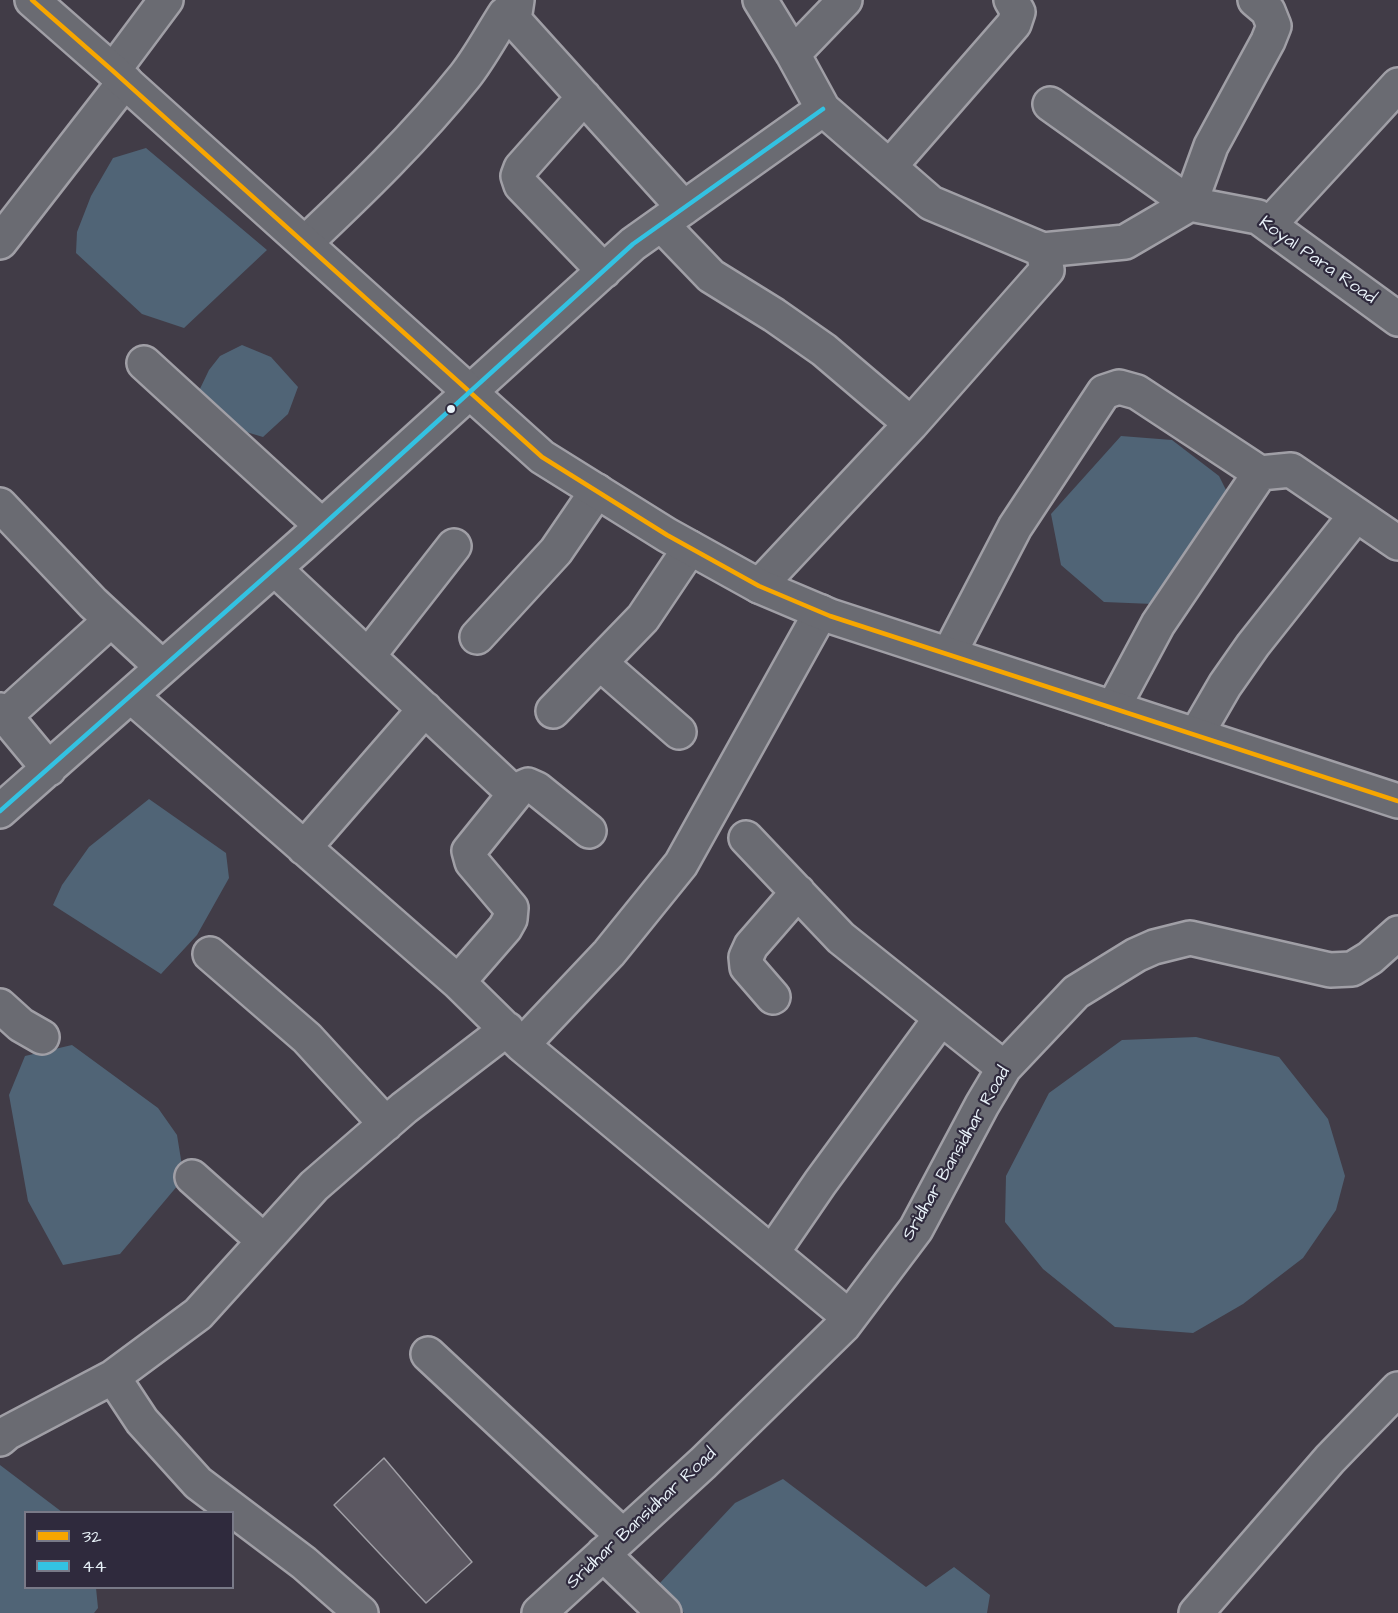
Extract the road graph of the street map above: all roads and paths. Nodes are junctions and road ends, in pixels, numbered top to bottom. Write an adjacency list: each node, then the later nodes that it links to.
1 (32, 0): 9 (street)
2 (166, 0): 9 (street)
3 (761, 0): 8 (street)
4 (845, 0): 8 (street)
5 (1011, 0): 14 (street)
6 (1256, 0): 15 (street)
7 (505, 9): 11 (street); 19 (street)
8 (793, 54): 13 (street)
9 (119, 76): 18 (street); 19 (street)
10 (1398, 85): 17 (street)
11 (584, 97): 16 (street); 21 (street)
12 (1050, 104): 15 (street)
13 (823, 109): 14 (street); 16 (street)
14 (890, 166): 20 (street)
15 (1190, 204): 17 (street, Koyal Para Road); 20 (street)
16 (673, 216): 21 (street); 25 (street)
17 (1269, 225): 22 (street, Koyal Para Road)
18 (0, 242)
19 (305, 243): 24 (street)
20 (1043, 249): 25 (street)
21 (604, 270): 24 (street)
22 (1398, 318)
23 (144, 363): 30 (street)
24 (470, 392): 27 (street); 30 (street)
25 (911, 423): 35 (street)
26 (1260, 473): 28 (street); 39 (street); 44 (street)
27 (597, 491): 33 (street); 38 (street)
28 (1356, 515): 31 (street); 49 (street)
29 (6, 524): 37 (street)
30 (322, 526): 34 (street)
31 (1398, 543)
32 (454, 546): 40 (street)
33 (690, 548): 35 (street); 41 (street)
34 (275, 569): 40 (street); 42 (street)
35 (759, 586): 36 (street)
36 (820, 612): 39 (street); 65 (street)
37 (111, 620): 42 (street); 47 (street)
38 (477, 637)
39 (949, 654): 44 (street)
40 (368, 656): 45 (street)
41 (600, 663): 46 (street); 48 (street)
42 (162, 668): 43 (street)
43 (131, 696): 50 (street); 56 (street)
44 (1113, 708): 49 (street)
45 (425, 709): 51 (street); 56 (street)
46 (553, 711)
47 (3, 713): 50 (street)
48 (679, 732)
49 (1196, 735): 52 (street)
50 (49, 769): 53 (street)
51 (515, 794): 54 (street); 60 (street)
52 (1398, 801)
53 (0, 812)
54 (589, 831)
55 (746, 838): 57 (street)
56 (304, 848): 60 (street)
57 (798, 892): 61 (street); 63 (street)
58 (1398, 933): 66 (street, Sridhar Bansidhar Road)
59 (210, 954): 67 (street)
60 (458, 982): 65 (street)
61 (773, 997)
62 (0, 1006): 64 (street)
63 (941, 1018): 66 (street); 70 (street)
64 (42, 1037)
65 (514, 1037): 67 (street); 70 (street)
66 (1004, 1068): 71 (street, Sridhar Bansidhar Road)
67 (386, 1124): 69 (street)
68 (192, 1177): 69 (street)
69 (264, 1241): 73 (street)
70 (772, 1253): 71 (street)
71 (849, 1317): 76 (street, Sridhar Bansidhar Road)
72 (428, 1354): 76 (street)
73 (113, 1377): 75 (street); 77 (street)
74 (1398, 1389): 80 (street)
75 (0, 1439)
76 (613, 1545): 78 (street, Sridhar Bansidhar Road); 79 (street)
77 (361, 1613)
78 (539, 1613)
79 (664, 1613)
80 (1196, 1613)

